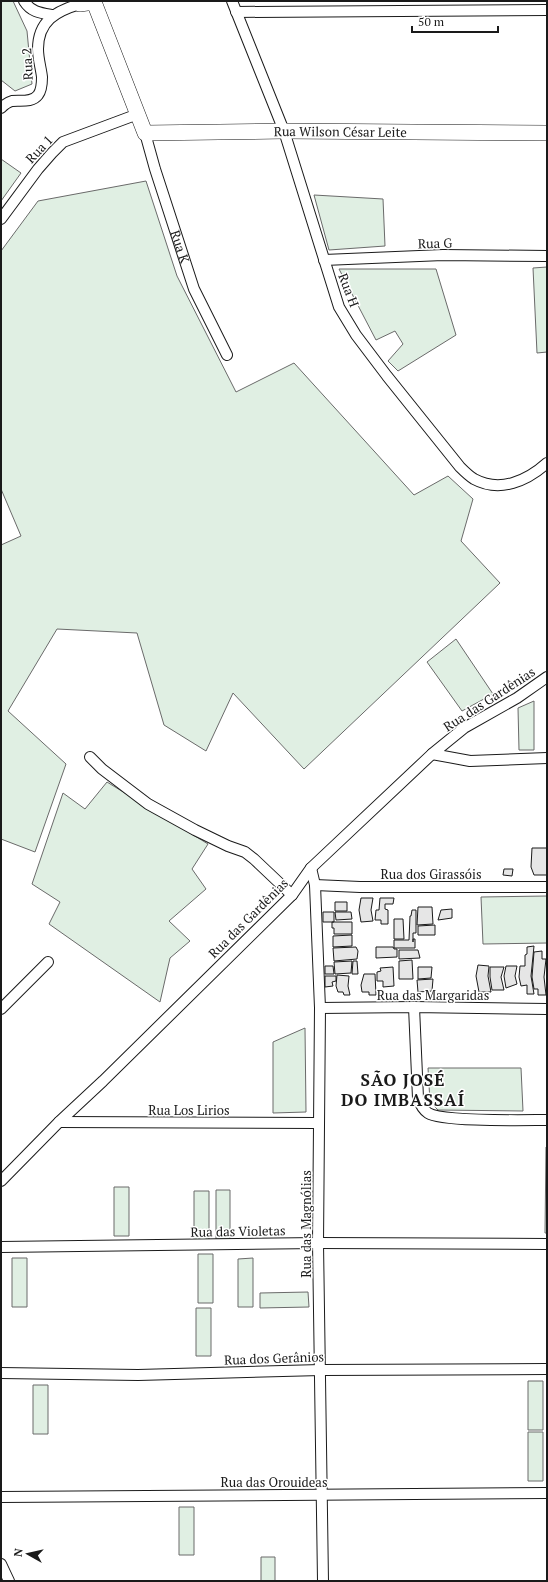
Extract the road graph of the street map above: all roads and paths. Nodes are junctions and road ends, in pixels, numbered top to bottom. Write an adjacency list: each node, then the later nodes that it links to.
1 (24, 1): 6 (street)
2 (232, 1): 5 (street, Rua H)
3 (89, 2): 6 (street); 8 (street, Rua K)
4 (547, 10): 5 (street)
5 (236, 12): 9 (street, Rua H)
6 (52, 16): 7 (street, Rua 2)
7 (1, 108)
8 (141, 123): 9 (street, Rua Wilson César Leite); 11 (street, Rua 1); 14 (street, Rua K)
9 (284, 131): 10 (street, Rua Wilson César Leite); 13 (street, Rua H)
10 (547, 133)
11 (1, 219)
12 (547, 256): 13 (street, Rua G)
13 (324, 260): 15 (street, Rua H)
14 (227, 356)
15 (547, 463)
16 (547, 677): 17 (street, Rua das Gardênias)
17 (432, 754): 19 (street); 20 (street, Rua das Gardênias)
18 (90, 757): 23 (street)
19 (547, 758)
20 (311, 868): 21 (street, Rua das Magnólias); 23 (street, Rua das Gardênias)
21 (315, 885): 22 (street, Rua dos Girassóis); 26 (street, Rua das Magnólias)
22 (547, 887)
23 (292, 895): 30 (street, Rua das Gardênias)
24 (48, 962): 27 (street)
25 (414, 1007): 26 (street, Rua das Margaridas); 28 (street, Rua das Margaridas); 29 (street)
26 (320, 1008): 31 (street, Rua das Magnólias)
27 (1, 1009)
28 (547, 1009)
29 (547, 1120)
30 (59, 1122): 31 (street, Rua Los Lirios); 32 (street, Rua das Gardênias)
31 (318, 1123): 33 (street, Rua das Magnólias)
32 (1, 1181)
33 (318, 1243): 34 (street, Rua das Violetas); 35 (street, Rua das Violetas); 37 (street, Rua das Magnólias)
34 (547, 1244)
35 (1, 1247)
36 (547, 1369): 37 (street, Rua dos Gerânios)
37 (321, 1370): 38 (street, Rua dos Gerânios); 40 (street, Rua das Magnólias)
38 (1, 1373)
39 (547, 1493): 40 (street, Rua das Orouideas)
40 (321, 1495): 41 (street, Rua das Orouideas); 44 (street, Rua das Magnólias)
41 (1, 1497)
42 (1, 1564): 43 (street)
43 (9, 1581)
44 (323, 1581)

